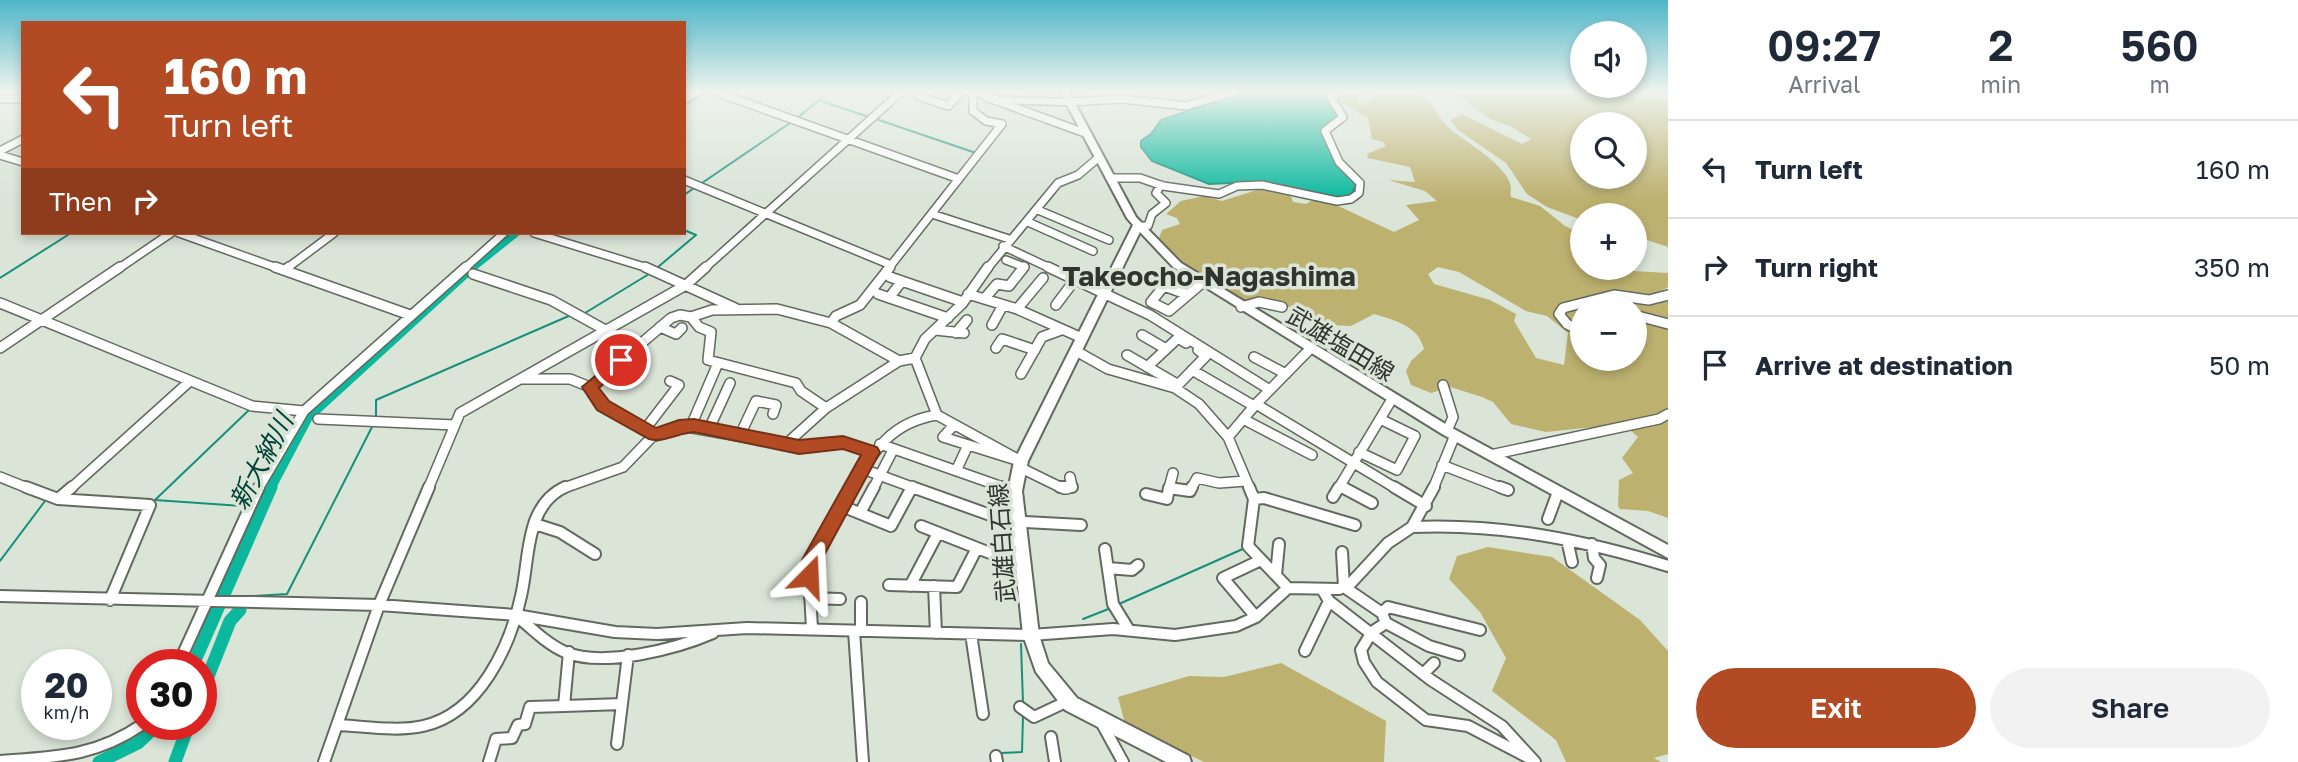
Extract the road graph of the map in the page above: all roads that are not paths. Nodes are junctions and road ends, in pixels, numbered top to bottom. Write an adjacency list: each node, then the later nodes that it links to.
1 (814, 128): 9 (street)
2 (862, 128): 9 (street)
3 (999, 128): 14 (street)
4 (1070, 128): 7 (street)
5 (1082, 128): 7 (main road, 武雄塩田線)
6 (1329, 128): 16 (street)
7 (1085, 133): 11 (main road, 武雄塩田線)
8 (21, 140): 10 (street)
9 (848, 140): 14 (street); 18 (street)
10 (0, 153): 12 (street)
11 (1098, 159): 13 (main road, 武雄塩田線); 17 (street)
12 (21, 161)
13 (1110, 178): 16 (street); 21 (main road, 武雄塩田線)
14 (959, 179): 19 (street)
15 (686, 181): 18 (street)
16 (1161, 185): 21 (street)
17 (1038, 210): 20 (street); 27 (street)
18 (766, 214): 31 (street); 39 (street)
19 (932, 214): 28 (street); 31 (street)
20 (1028, 222): 28 (street); 29 (street)
21 (1138, 226): 38 (main road, 武雄塩田線); 42 (main road, 武雄白石線)
22 (168, 235): 60 (street)
23 (184, 235): 32 (street)
24 (331, 235): 32 (street)
25 (503, 235): 56 (street)
26 (540, 235): 39 (street)
27 (1110, 240)
28 (1006, 242): 37 (street); 45 (street)
29 (1093, 251)
30 (1006, 260): 46 (street)
31 (891, 265): 62 (street)
32 (285, 270): 56 (street)
33 (473, 274): 68 (street)
34 (890, 277): 36 (street)
35 (1043, 278): 55 (street)
36 (902, 281): 44 (street); 45 (street)
37 (1074, 281): 42 (street); 50 (street)
38 (1202, 283): 41 (street); 52 (main road, 武雄塩田線)
39 (686, 285): 54 (street); 68 (street)
40 (878, 294): 44 (street)
41 (1186, 294)
42 (1104, 295): 72 (main road, 武雄白石線); 95 (street)
43 (1668, 295): 47 (street)
44 (889, 298): 58 (street)
45 (966, 298): 46 (street); 58 (street)
46 (985, 298): 49 (street)
47 (1647, 300)
48 (0, 303): 60 (street)
49 (1003, 305): 55 (street); 64 (street)
50 (1056, 305)
51 (1570, 305): 65 (street)
52 (1241, 307): 53 (street); 77 (main road, 武雄塩田線)
53 (1282, 307)
54 (735, 308): 57 (street); 62 (street)
55 (1017, 310): 70 (street)
56 (410, 314): 99 (street)
57 (691, 317): 66 (street); 83 (street)
58 (948, 318): 69 (street)
59 (1647, 318): 63 (street)
60 (42, 320): 74 (street); 89 (street)
61 (967, 320): 69 (street)
62 (831, 323): 82 (street)
63 (1668, 324)
64 (992, 325)
65 (1570, 326)
66 (660, 327): 67 (street); 73 (street)
67 (682, 328)
68 (607, 330): 73 (street); 88 (street)
69 (935, 330): 81 (street)
70 (1062, 330): 72 (street); 78 (street)
71 (1142, 335): 76 (street)
72 (1079, 345): 92 (street); 124 (main road, 武雄白石線)
73 (636, 347): 94 (street)
74 (0, 348)
75 (996, 348): 78 (street)
76 (1166, 349): 84 (street); 85 (street)
77 (1310, 349): 87 (street); 96 (main road, 武雄塩田線)
78 (1035, 350): 86 (street)
79 (1127, 355): 84 (street)
80 (1254, 357): 87 (street)
81 (915, 358): 82 (street); 102 (street)
82 (898, 361): 98 (street)
83 (719, 363): 98 (street); 108 (street)
84 (1147, 367): 92 (street)
85 (1192, 370): 92 (street); 97 (street)
86 (1021, 374)
87 (1286, 374): 95 (street)
88 (519, 379): 94 (street); 106 (street)
89 (190, 381): 99 (street); 141 (street)
90 (730, 383): 110 (street)
91 (679, 384): 109 (street)
92 (1177, 386): 114 (street)
93 (1443, 386): 111 (street)
94 (590, 387): 109 (street)
95 (1270, 390): 97 (street)
96 (1392, 399): 104 (street); 111 (main road, 武雄塩田線)
97 (1255, 405): 105 (street); 123 (street)
98 (826, 408): 116 (street)
99 (304, 411): 182 (street)
100 (773, 414): 113 (street)
101 (1668, 414): 122 (street)
102 (937, 415): 107 (street); 115 (street)
103 (318, 419): 106 (street)
104 (1380, 419): 120 (street); 120 (street)
105 (1246, 420): 114 (street); 121 (street)
106 (455, 425): 183 (street)
107 (954, 425): 117 (street); 124 (street)
108 (691, 426): 110 (street); 112 (street)
109 (646, 428): 112 (street)
110 (709, 429): 113 (street)
111 (1451, 433): 122 (main road, 武雄塩田線); 125 (street)
112 (655, 435): 149 (street)
113 (740, 435): 116 (street)
114 (1228, 437): 132 (street)
115 (880, 444): 118 (street); 119 (street)
116 (785, 445): 119 (street)
117 (968, 445): 124 (street); 127 (street)
118 (893, 450): 127 (street); 129 (street)
119 (871, 452): 126 (street)
120 (1359, 452): 123 (street)
121 (1312, 455)
122 (1490, 455): 138 (main road, 武雄塩田線)
123 (1352, 463): 134 (street); 145 (street)
124 (1020, 464): 131 (street); 137 (main road, 武雄白石線)
125 (1441, 465): 136 (street); 145 (street)
126 (863, 468): 129 (street); 144 (street)
127 (956, 471): 137 (street)
128 (1173, 473): 135 (street)
129 (880, 475): 133 (street); 146 (street)
130 (0, 477): 141 (street)
131 (1070, 477)
132 (1247, 481): 135 (street); 142 (street)
133 (912, 486): 146 (street); 148 (street)
134 (1339, 486): 140 (street); 143 (street)
135 (1169, 488): 139 (street)
136 (1508, 490)
137 (1015, 491): 148 (main road, 武雄白石線)
138 (1558, 492): 147 (street); 161 (main road, 武雄塩田線)
139 (1146, 494)
140 (1333, 497)
141 (58, 499): 180 (street)
142 (1254, 499): 151 (street); 164 (street)
143 (1372, 503)
144 (842, 506): 146 (street); 178 (street)
145 (1426, 506): 153 (street)
146 (860, 513)
147 (1548, 519)
148 (1019, 521): 150 (street); 195 (main road, 武雄白石線)
149 (535, 524): 162 (street); 184 (street)
150 (1082, 525)
151 (1355, 525)
152 (921, 526): 154 (street)
153 (1412, 527): 155 (street); 174 (street)
154 (938, 533): 158 (street); 172 (street)
155 (1567, 540): 157 (street); 165 (street)
156 (1279, 544): 169 (street)
157 (1592, 544): 167 (street); 170 (street)
158 (977, 548): 163 (street); 173 (street)
159 (1105, 548): 168 (street)
160 (1342, 552): 174 (street)
161 (1668, 552)
162 (595, 554)
163 (998, 556)
164 (1261, 560): 169 (street); 185 (street)
165 (1572, 562)
166 (1138, 565): 168 (street)
167 (1668, 566)
168 (1108, 568): 188 (street)
169 (1276, 575): 175 (street)
170 (1597, 578)
171 (888, 585): 172 (street)
172 (910, 586): 173 (street)
173 (934, 586): 193 (street)
174 (1344, 587): 177 (street); 186 (street)
175 (1288, 588): 177 (street); 185 (street)
176 (0, 596): 180 (street)
177 (1326, 596): 192 (street); 197 (street)
178 (810, 598): 179 (street); 187 (street)
179 (840, 599)
180 (110, 600): 182 (street)
181 (861, 602): 191 (street)
182 (205, 603): 183 (street); 196 (street)
183 (379, 605): 184 (street); 209 (street)
184 (516, 615): 190 (street); 198 (street); 209 (street)
185 (1256, 617): 188 (street)
186 (1384, 618): 189 (street); 192 (street); 199 (street)
187 (812, 629): 190 (street); 191 (street)
188 (1129, 630): 195 (street)
189 (1480, 630)
190 (716, 631): 200 (street)
191 (857, 631): 193 (street); 217 (street)
192 (1372, 632): 202 (street); 214 (street)
193 (936, 633): 194 (street)
194 (971, 634): 195 (street); 207 (street)
195 (1031, 635): 203 (main road, 武雄白石線)
196 (185, 649)
197 (1305, 651)
198 (569, 652): 200 (street); 205 (street)
199 (1459, 654)
200 (628, 655): 204 (street)
201 (1434, 663): 202 (street)
202 (1423, 674): 214 (street)
203 (1068, 701): 206 (street); 208 (main road, 武雄白石線)
204 (622, 704): 205 (street); 212 (street)
205 (564, 706): 216 (street)
206 (1023, 709)
207 (983, 715)
208 (1101, 722): 219 (street); 220 (main road, 武雄白石線)
209 (337, 725): 215 (street)
210 (1051, 737): 218 (street)
211 (126, 738): 213 (street)
212 (617, 744)
213 (0, 761)
214 (1535, 761)
215 (324, 762)
216 (489, 762)
217 (863, 762)
218 (1055, 762)
219 (1123, 762)
220 (1183, 762)

